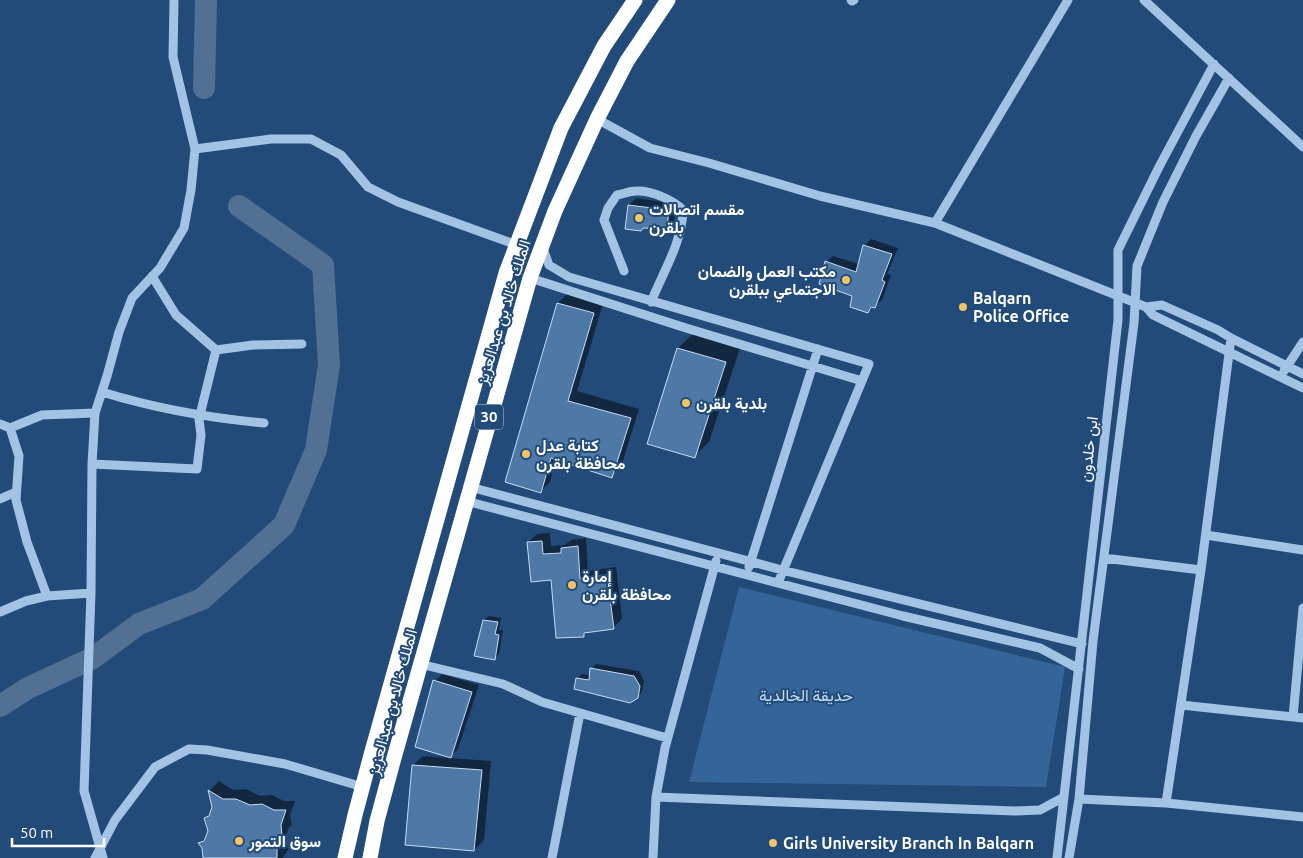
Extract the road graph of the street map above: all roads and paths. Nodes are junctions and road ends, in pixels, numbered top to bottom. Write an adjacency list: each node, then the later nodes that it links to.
1 (174, 0): 10 (street)
2 (635, 0): 12 (highway, الملك خالد بن عبدالعزيز / 30)
3 (668, 0): 8 (highway, الملك خالد بن عبدالعزيز / 30)
4 (1068, 0): 11 (street)
5 (1144, 0): 6 (street)
6 (1214, 64): 7 (street); 17 (street, ابن خلدون)
7 (1229, 78): 9 (street); 19 (street, ابن خلدون)
8 (597, 120): 11 (street); 13 (highway, الملك خالد بن عبدالعزيز / 30)
9 (1303, 146)
10 (195, 150): 12 (street); 15 (street)
11 (935, 223): 17 (street)
12 (517, 244): 66 (highway, الملك خالد بن عبدالعزيز / 30)
13 (542, 246): 16 (highway, الملك خالد بن عبدالعزيز / 30); 18 (street)
14 (624, 271): 18 (street)
15 (152, 276): 25 (street); 34 (street)
16 (530, 278): 28 (street); 42 (highway, الملك خالد بن عبدالعزيز / 30)
17 (1118, 296): 19 (street); 58 (street, ابن خلدون)
18 (651, 302): 24 (street)
19 (1135, 303): 20 (street); 47 (street, ابن خلدون)
20 (1146, 307): 21 (street); 26 (street)
21 (1231, 338): 26 (street); 27 (street)
22 (1303, 342): 27 (street)
23 (302, 344): 25 (street)
24 (818, 349): 28 (street); 31 (street)
25 (216, 350): 36 (street)
26 (1229, 350): 30 (street); 44 (street)
27 (1287, 365): 29 (street); 30 (street)
28 (813, 367): 31 (street); 48 (street)
29 (1302, 370): 32 (street)
30 (1282, 376): 32 (street)
31 (862, 381): 50 (street)
32 (1294, 382): 33 (street)
33 (1303, 388)
34 (102, 392): 35 (street); 36 (street)
35 (95, 413): 39 (street); 40 (street)
36 (200, 414): 38 (street); 40 (street)
37 (0, 424): 39 (street)
38 (264, 424)
39 (10, 428): 41 (street)
40 (92, 464): 54 (street)
41 (16, 492): 43 (street); 55 (street)
42 (468, 494): 46 (street); 49 (street); 59 (highway, الملك خالد بن عبدالعزيز / 30)
43 (0, 500)
44 (1206, 535): 45 (street); 51 (street)
45 (1303, 550)
46 (717, 553): 48 (street); 49 (street)
47 (1104, 558): 51 (street); 69 (street, ابن خلدون)
48 (751, 562): 50 (street); 52 (street)
49 (715, 566): 52 (street); 65 (street)
50 (782, 570): 53 (street); 58 (street)
51 (1201, 570): 61 (street)
52 (747, 575): 53 (street)
53 (778, 583): 60 (street)
54 (91, 593): 55 (street); 72 (street)
55 (48, 596): 57 (street)
56 (1303, 608): 63 (street)
57 (0, 612)
58 (1082, 644): 60 (street, ابن خلدون)
59 (420, 664): 62 (street); 76 (highway, الملك خالد بن عبدالعزيز / 30)
60 (1079, 669): 68 (street, ابن خلدون)
61 (1181, 705): 63 (street); 70 (street)
62 (580, 713): 65 (street); 77 (street)
63 (1293, 717): 64 (street)
64 (1303, 718)
65 (667, 738): 67 (street)
66 (362, 787): 72 (street); 75 (highway, الملك خالد بن عبدالعزيز / 30)
67 (656, 797): 68 (street); 78 (street)
68 (1064, 797): 79 (street, ابن خلدون)
69 (1079, 799): 70 (street); 80 (street, ابن خلدون)
70 (1166, 803): 71 (street)
71 (1303, 817)
72 (101, 847): 73 (street); 74 (street)
73 (95, 858)
74 (103, 858)
75 (345, 858)
76 (370, 858)
77 (552, 858)
78 (653, 858)
79 (1056, 858)
80 (1068, 858)

